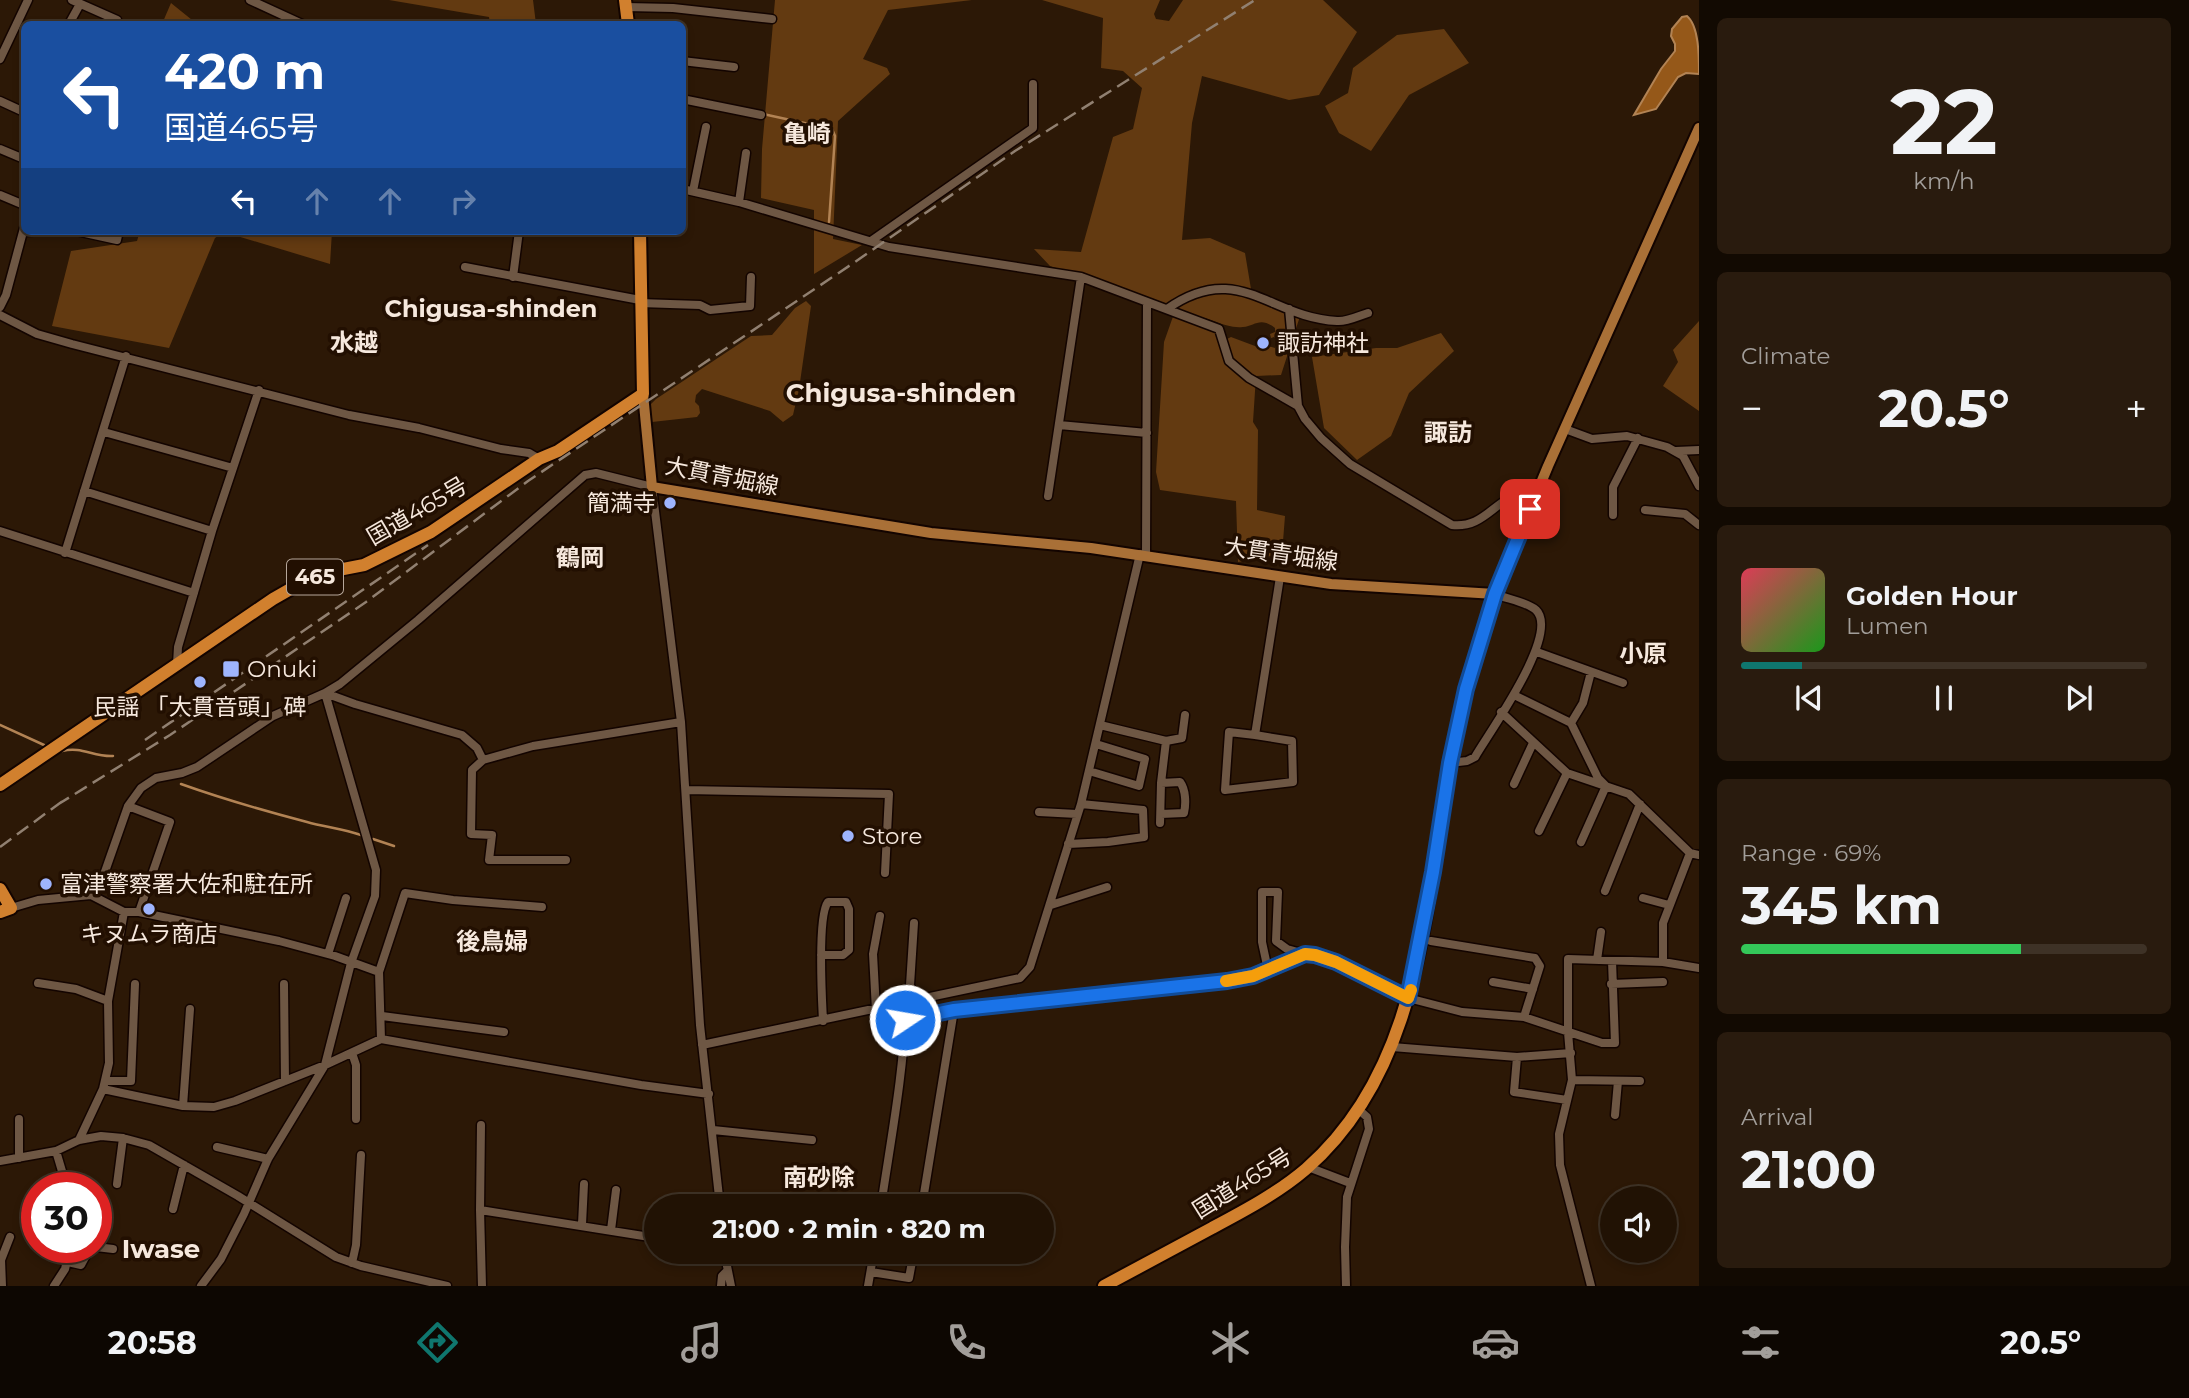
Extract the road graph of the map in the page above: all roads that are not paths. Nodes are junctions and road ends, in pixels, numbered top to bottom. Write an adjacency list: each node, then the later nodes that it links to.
1 (28, 0): 10 (street)
2 (250, 0): 8 (street)
3 (76, 2): 6 (street); 7 (street)
4 (626, 3): 5 (street); 9 (highway)
5 (772, 19)
6 (70, 21)
7 (116, 21)
8 (296, 21)
9 (628, 21)
10 (0, 59)
11 (686, 62): 12 (street)
12 (734, 68)
13 (1033, 84): 33 (street)
14 (686, 100): 17 (street)
15 (0, 101): 16 (street)
16 (21, 110)
17 (761, 116)
18 (706, 127): 24 (street)
19 (1699, 128): 50 (main road)
20 (0, 149): 22 (street)
21 (746, 153): 26 (street)
22 (21, 158)
23 (686, 190): 24 (street)
24 (693, 191): 26 (street)
25 (0, 195): 27 (street)
26 (740, 202): 33 (street)
27 (21, 204)
28 (23, 235): 40 (street)
29 (94, 235): 30 (street)
30 (119, 235)
31 (518, 235): 36 (street)
32 (640, 235): 38 (highway)
33 (871, 241): 35 (street)
34 (465, 267): 36 (street)
35 (1081, 276): 39 (street); 49 (street)
36 (513, 277): 38 (street)
37 (751, 277): 38 (street)
38 (640, 301): 47 (highway)
39 (1147, 302): 41 (street); 52 (street)
40 (0, 307)
41 (1167, 309): 42 (street); 48 (street)
42 (1289, 309): 43 (street); 48 (street)
43 (1368, 313)
44 (0, 315): 45 (street)
45 (126, 356): 46 (street); 51 (street)
46 (259, 390): 56 (street); 57 (street)
47 (643, 394): 56 (highway, 国道465号 / 465); 59 (main road, 大貫青堀線)
48 (1298, 406): 62 (street)
49 (1059, 425): 52 (street); 61 (street)
50 (1565, 429): 53 (street); 62 (main road)
51 (104, 432): 57 (street); 60 (street)
52 (1147, 433): 69 (street)
53 (1637, 438): 55 (street); 64 (street)
54 (1699, 450): 55 (street)
55 (1676, 451): 58 (street)
56 (539, 459): 74 (highway, 国道465号 / 465)
57 (233, 468): 67 (street)
58 (1699, 486)
59 (652, 488): 69 (main road, 大貫青堀線); 77 (street); 81 (street)
60 (84, 491): 67 (street); 68 (street)
61 (1048, 496)
62 (1534, 498): 72 (main road)
63 (1645, 510): 65 (street)
64 (1613, 515)
65 (1699, 525)
66 (0, 531): 68 (street)
67 (212, 531): 71 (street)
68 (65, 553): 71 (street)
69 (1143, 554): 70 (main road, 大貫青堀線); 83 (street)
70 (1280, 577): 72 (main road, 大貫青堀線); 84 (street)
71 (194, 593): 74 (street)
72 (1495, 594): 73 (street); 89 (highway, 国道465号)
73 (1537, 652): 75 (street); 78 (street)
74 (177, 664): 94 (highway, 国道465号 / 465)
75 (1591, 672): 76 (street); 82 (street)
76 (1623, 683)
77 (325, 693): 88 (street); 99 (street); 130 (street)
78 (1514, 695): 79 (street); 82 (street)
79 (1501, 712): 86 (street); 89 (street)
80 (1185, 715): 85 (street)
81 (681, 722): 88 (street); 96 (street)
82 (1571, 723): 95 (street)
83 (1100, 725): 85 (street); 87 (street)
84 (1255, 735): 84 (street)
85 (1166, 741): 92 (street)
86 (1533, 743): 91 (street); 93 (street)
87 (1096, 744): 90 (street); 90 (street)
88 (482, 760): 106 (street)
89 (1450, 763): 141 (highway, 国道465号)
90 (1089, 771): 97 (street)
91 (1567, 773): 95 (street); 102 (street)
92 (1161, 783): 92 (street)
93 (1514, 784)
94 (0, 785)
95 (1605, 786): 98 (street); 103 (street)
96 (686, 790): 107 (street); 154 (street)
97 (1081, 804): 101 (street); 104 (street)
98 (1640, 804): 105 (street); 110 (street)
99 (128, 806): 111 (street); 119 (street)
100 (1039, 812): 101 (street)
101 (1077, 814): 104 (street)
102 (1539, 831)
103 (1581, 842)
104 (1068, 844): 114 (street)
105 (1694, 854): 115 (street)
106 (566, 860)
107 (885, 873)
108 (1107, 887): 114 (street)
109 (0, 889): 117 (highway)
110 (1605, 891)
111 (91, 895): 117 (street); 118 (street)
112 (346, 898): 124 (street)
113 (1643, 898): 115 (street)
114 (1051, 905): 143 (street)
115 (1669, 905): 129 (street)
116 (542, 907): 133 (street)
117 (5, 910)
118 (124, 912): 119 (street); 142 (street)
119 (139, 912): 124 (street)
120 (880, 916): 145 (street)
121 (914, 923): 143 (street)
122 (1601, 932): 127 (street)
123 (1431, 941): 140 (street)
124 (328, 954): 130 (street)
125 (1305, 954): 132 (street); 132 (street); 141 (street)
126 (821, 955): 126 (street); 150 (street)
127 (1597, 960): 128 (street); 152 (street)
128 (1612, 961): 129 (street); 139 (street)
129 (1663, 962): 131 (street)
130 (351, 963): 133 (street); 159 (street)
131 (1699, 968)
132 (1268, 970): 146 (street)
133 (380, 972): 147 (street)
134 (1493, 982): 140 (street)
135 (1663, 982): 139 (street)
136 (38, 983): 142 (street)
137 (135, 984): 164 (street)
138 (284, 984): 161 (street)
139 (1611, 984): 152 (street)
140 (1533, 989): 148 (street)
141 (1408, 998): 148 (street); 155 (highway, 国道465号)
142 (108, 1001): 164 (street)
143 (910, 1002): 145 (street); 149 (street)
144 (190, 1009): 167 (street)
145 (876, 1010): 150 (street)
146 (954, 1010): 149 (street); 192 (street)
147 (382, 1016): 151 (street); 153 (street)
148 (1524, 1017): 152 (street)
149 (905, 1020): 191 (street)
150 (822, 1021): 154 (street)
151 (504, 1032)
152 (1568, 1032): 157 (street)
153 (381, 1039): 156 (street); 165 (street)
154 (702, 1045): 165 (street)
155 (1392, 1047): 158 (street); 168 (highway, 国道465号)
156 (352, 1053): 159 (street); 171 (street)
157 (1571, 1053): 158 (street); 160 (street)
158 (1517, 1057): 166 (street)
159 (326, 1065): 161 (street); 181 (street)
160 (1573, 1080): 162 (street); 166 (street)
161 (285, 1081): 167 (street)
162 (1618, 1081): 163 (street); 169 (street)
163 (1640, 1081)
164 (104, 1085): 167 (street); 175 (street)
165 (709, 1094): 173 (street)
166 (1567, 1100): 217 (street)
167 (183, 1106)
168 (1358, 1109): 184 (highway, 国道465号); 186 (street)
169 (1615, 1115)
170 (19, 1119): 180 (street)
171 (356, 1119)
172 (481, 1125): 195 (street)
173 (713, 1130): 176 (street); 190 (street)
174 (123, 1138): 175 (street); 183 (street); 187 (street)
175 (79, 1140): 178 (street)
176 (812, 1140)
177 (217, 1147): 181 (street)
178 (56, 1151): 180 (street); 185 (street)
179 (361, 1155): 200 (street)
180 (19, 1158): 182 (street)
181 (268, 1159): 193 (street)
182 (0, 1162)
183 (184, 1165): 193 (street); 194 (street)
184 (1308, 1167): 186 (street); 215 (highway, 国道465号)
185 (62, 1172)
186 (1350, 1183): 216 (street)
187 (117, 1184)
188 (584, 1184): 196 (street)
189 (616, 1190): 197 (street)
190 (719, 1194)
191 (883, 1194)
192 (924, 1194)
193 (249, 1203): 200 (street); 209 (street)
194 (173, 1209)
195 (480, 1210): 196 (street); 211 (street)
196 (582, 1224): 197 (street)
197 (611, 1230): 198 (street)
198 (644, 1236)
199 (10, 1237): 207 (street)
200 (352, 1262): 210 (street)
201 (67, 1263): 208 (street)
202 (726, 1264): 205 (street)
203 (872, 1264): 206 (street)
204 (912, 1264): 206 (street)
205 (727, 1271): 212 (street); 213 (street)
206 (871, 1272): 214 (street)
207 (2, 1286)
208 (54, 1286)
209 (201, 1286)
210 (447, 1286)
211 (482, 1286)
212 (720, 1286)
213 (731, 1286)
214 (868, 1286)
215 (1104, 1286)
216 (1346, 1286)
217 (1591, 1286)

